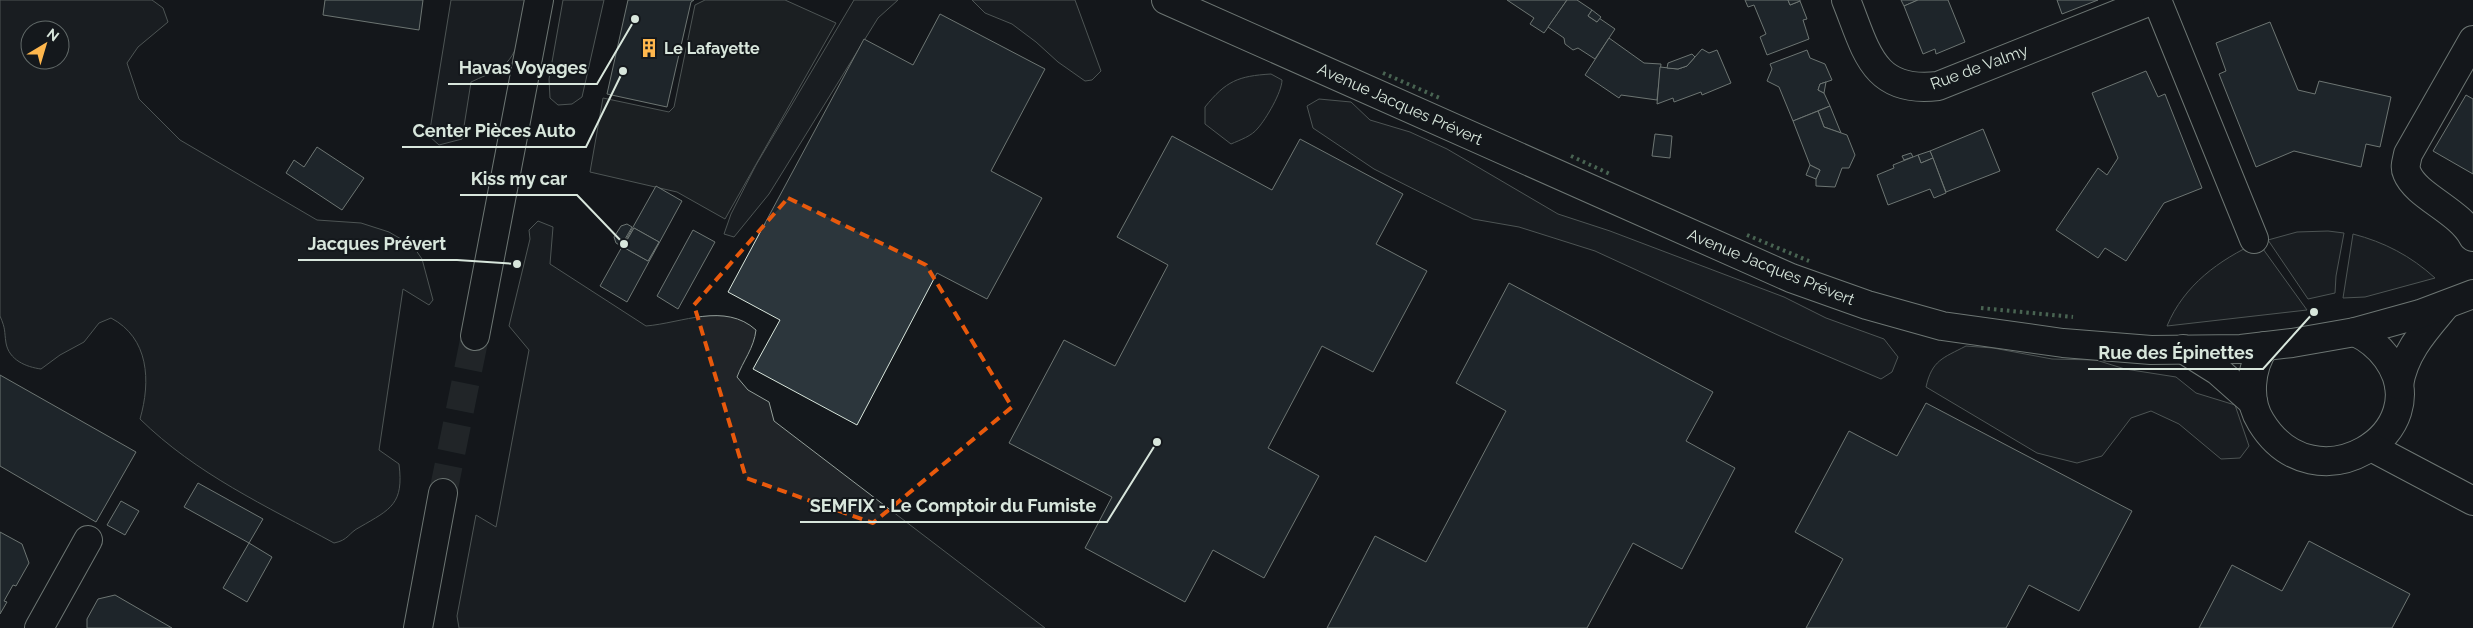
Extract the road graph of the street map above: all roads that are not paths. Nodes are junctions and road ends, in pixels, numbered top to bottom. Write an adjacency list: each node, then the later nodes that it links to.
1 (539, 0): 12 (street)
2 (1846, 0): 3 (street, Rue de Valmy)
3 (2153, 0)
4 (2157, 0): 8 (street)
5 (1171, 1): 14 (street, Avenue Jacques Prévert)
6 (2473, 40): 7 (street)
7 (2473, 237)
8 (2254, 239)
9 (2473, 294): 10 (street, Avenue Jacques Prévert)
10 (2446, 304): 11 (street, Avenue Jacques Prévert); 15 (street)
11 (2355, 332): 13 (street, Avenue Jacques Prévert); 15 (street)
12 (475, 336)
13 (2265, 346): 14 (street, Avenue Jacques Prévert); 16 (street)
14 (2183, 349): 16 (street)
15 (2399, 385): 17 (street)
16 (2254, 402): 17 (street)
17 (2371, 447): 19 (street)
18 (443, 493): 22 (street)
19 (2473, 501)
20 (88, 540): 21 (street)
21 (39, 628)
22 (418, 628)

